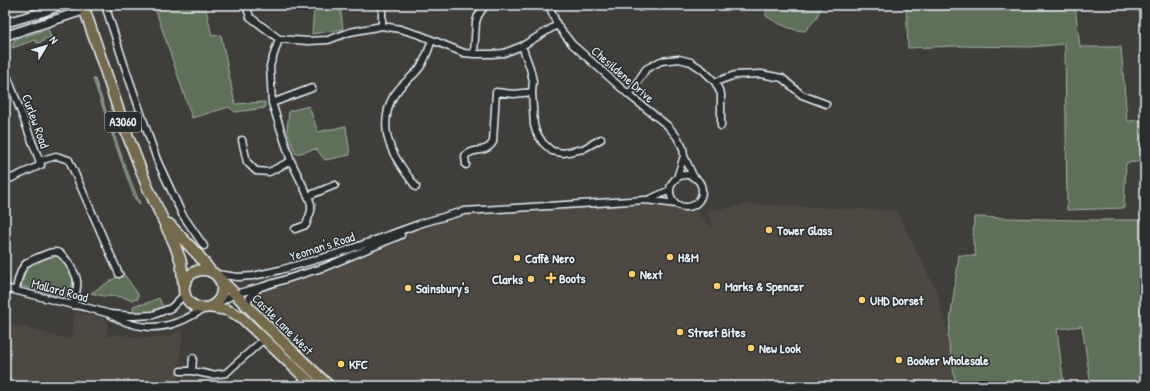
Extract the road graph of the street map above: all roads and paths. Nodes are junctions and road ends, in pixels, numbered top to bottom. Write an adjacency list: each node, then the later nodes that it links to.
1 (61, 5): 8 (street)
2 (104, 5): 23 (street)
3 (246, 5): 12 (street)
4 (382, 5): 10 (street)
5 (485, 5): 15 (street)
6 (549, 5): 9 (street, Chesildene Drive)
7 (84, 7): 11 (street); 24 (main road, Castle Lane West / A3060)
8 (5, 23)
9 (557, 25): 14 (street); 20 (street, Chesildene Drive)
10 (382, 26): 12 (street); 13 (street)
11 (5, 36)
12 (279, 39): 21 (street)
13 (432, 40): 15 (street); 36 (street)
14 (522, 46): 15 (street); 19 (street)
15 (474, 54)
16 (5, 70): 29 (street, Curlew Road)
17 (715, 82): 20 (street); 22 (street); 25 (street)
18 (312, 88): 21 (street)
19 (532, 92): 26 (street); 31 (street)
20 (629, 95): 28 (street, Chesildene Drive)
21 (272, 102): 30 (street)
22 (826, 104)
23 (143, 120): 24 (street); 44 (street)
24 (124, 126): 41 (main road, Castle Lane West / A3060)
25 (721, 126)
26 (601, 139)
27 (242, 140): 30 (street)
28 (684, 156): 32 (street); 33 (street, Chesildene Drive)
29 (39, 161): 34 (street, Curlew Road); 45 (street)
30 (291, 161): 38 (street)
31 (466, 165)
32 (677, 178): 33 (street); 37 (street)
33 (694, 178): 40 (street)
34 (5, 181)
35 (335, 186): 38 (street)
36 (416, 187)
37 (670, 190): 39 (street, Yeoman's Road); 40 (street)
38 (308, 196): 43 (street)
39 (646, 200): 40 (street, Yeoman's Road); 42 (street, Yeoman's Road)
40 (676, 204)
41 (161, 215): 46 (main road, Castle Lane West / A3060); 50 (main road, Castle Lane West / A3060)
42 (433, 220): 46 (street, Yeoman's Road); 47 (street, Yeoman's Road)
43 (295, 229)
44 (204, 246)
45 (119, 274)
46 (216, 275): 50 (main road); 51 (main road, Castle Lane West / A3060); 53 (main road)
47 (261, 287): 51 (street, Yeoman's Road); 54 (street)
48 (5, 288): 49 (street, Mallard Road)
49 (16, 290): 52 (street, Mallard Road); 52 (street)
50 (185, 291): 53 (main road); 55 (street, Mallard Road)
51 (235, 294): 53 (street, Yeoman's Road); 54 (main road, Castle Lane West / A3060)
52 (73, 305): 55 (street, Mallard Road)
53 (209, 307): 55 (street, Mallard Road); 56 (main road, Castle Lane West)
54 (248, 307): 61 (main road, Castle Lane West / A3060)
55 (110, 314)
56 (264, 339): 59 (street); 60 (main road, Castle Lane West)
57 (193, 358): 59 (street)
58 (181, 371): 59 (street)
59 (192, 371)
60 (314, 386)
61 (330, 386)

